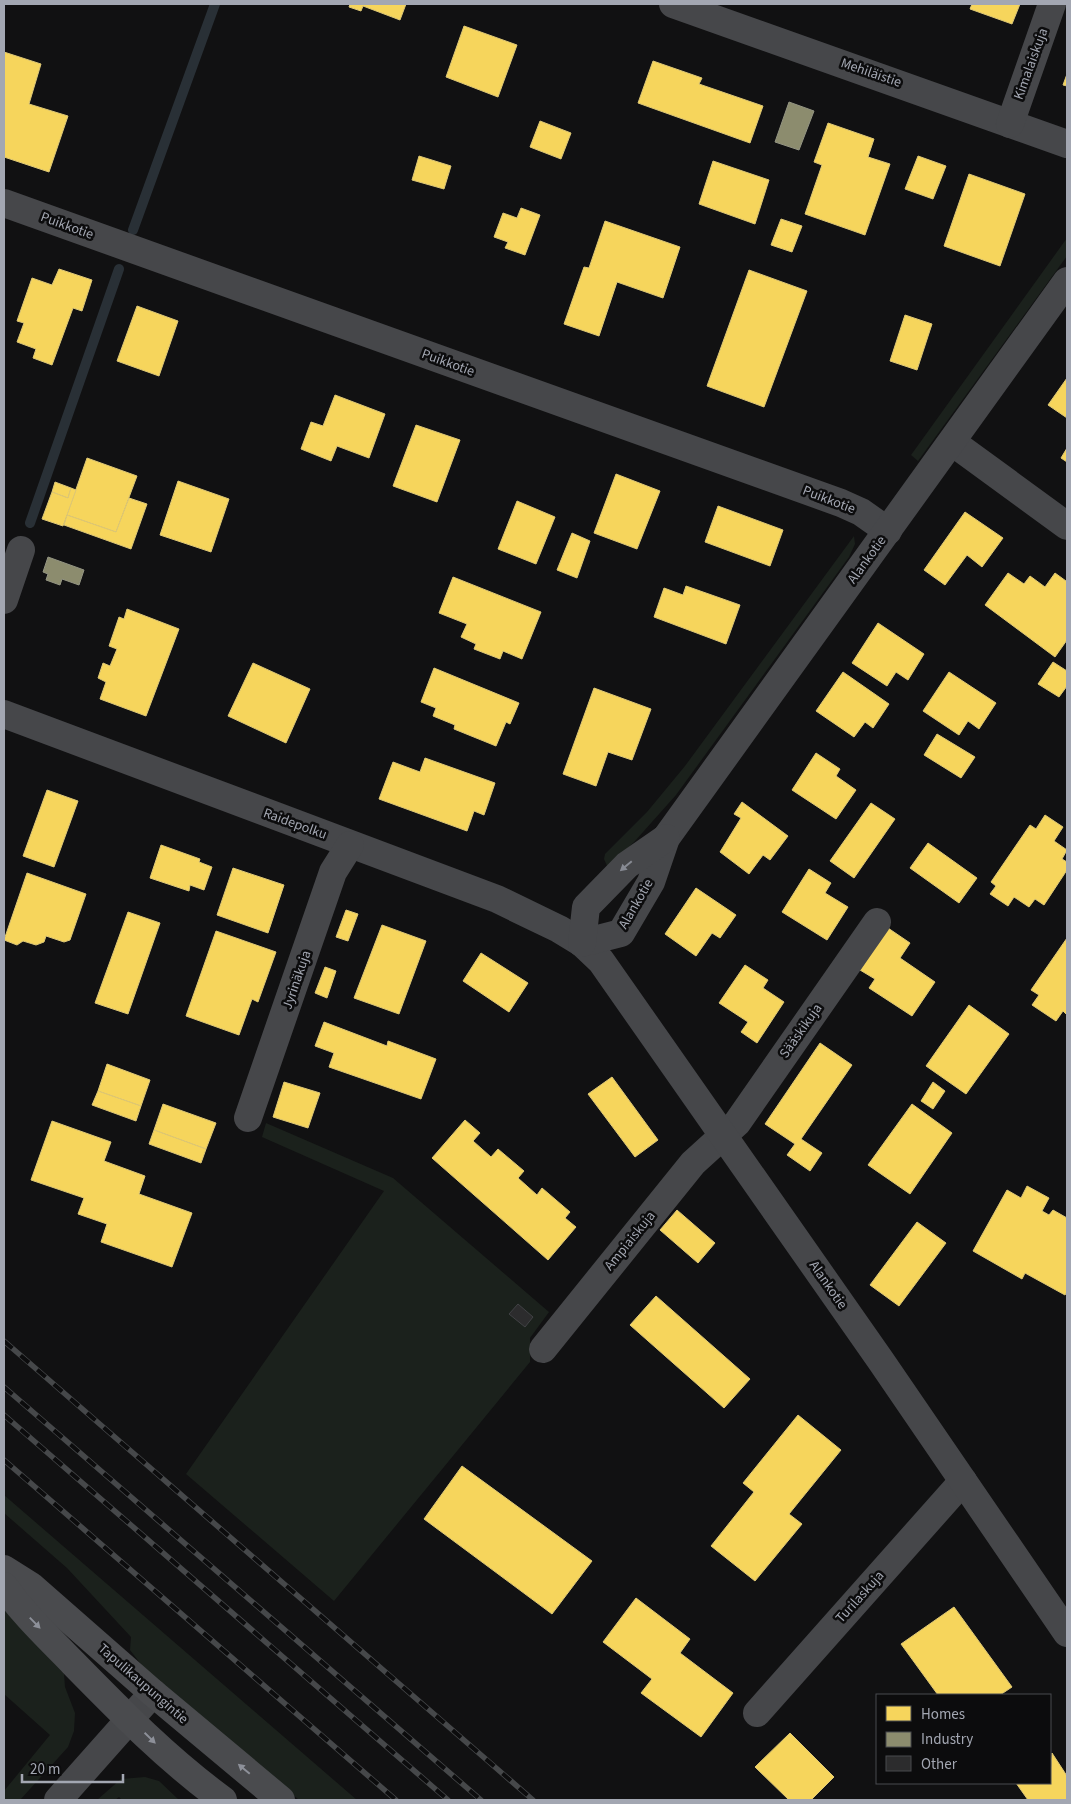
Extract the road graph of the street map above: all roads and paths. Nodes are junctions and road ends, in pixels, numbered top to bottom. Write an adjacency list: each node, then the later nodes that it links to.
1 (674, 4): 3 (street, Mehiläistie)
2 (1052, 4): 3 (street, Kimalaiskuja)
3 (1010, 124): 4 (street, Mehiläistie)
4 (1067, 144)
5 (4, 203): 9 (street, Puikkotie)
6 (1067, 281): 7 (street, Alankotie)
7 (952, 442): 8 (street); 9 (street, Alankotie)
8 (1067, 526)
9 (888, 531): 13 (street, Alankotie)
10 (21, 550): 11 (street)
11 (4, 600)
12 (4, 714): 14 (street, Raidepolku)
13 (666, 838): 16 (street, Alankotie, one-way to 16); 16 (street, Alankotie)
14 (350, 845): 16 (street, Raidepolku); 17 (street, Jyrinäkuja)
15 (877, 922): 18 (street, Sääskikuja)
16 (582, 943): 18 (street, Alankotie)
17 (248, 1118)
18 (722, 1137): 19 (street, Ampiaiskuja); 20 (street, Alankotie)
19 (543, 1349)
20 (963, 1481): 23 (street, Alankotie); 25 (street, Turilaskuja)
21 (4, 1569): 24 (main road, Tapulikaupungintie)
22 (4, 1586): 26 (main road, one-way to 26)
23 (1065, 1624)
24 (153, 1693): 26 (street); 29 (main road, Tapulikaupungintie, one-way to 24)
25 (757, 1713)
26 (130, 1719): 27 (street); 28 (main road, one-way to 28)
27 (58, 1800)
28 (222, 1800)
29 (281, 1800)

